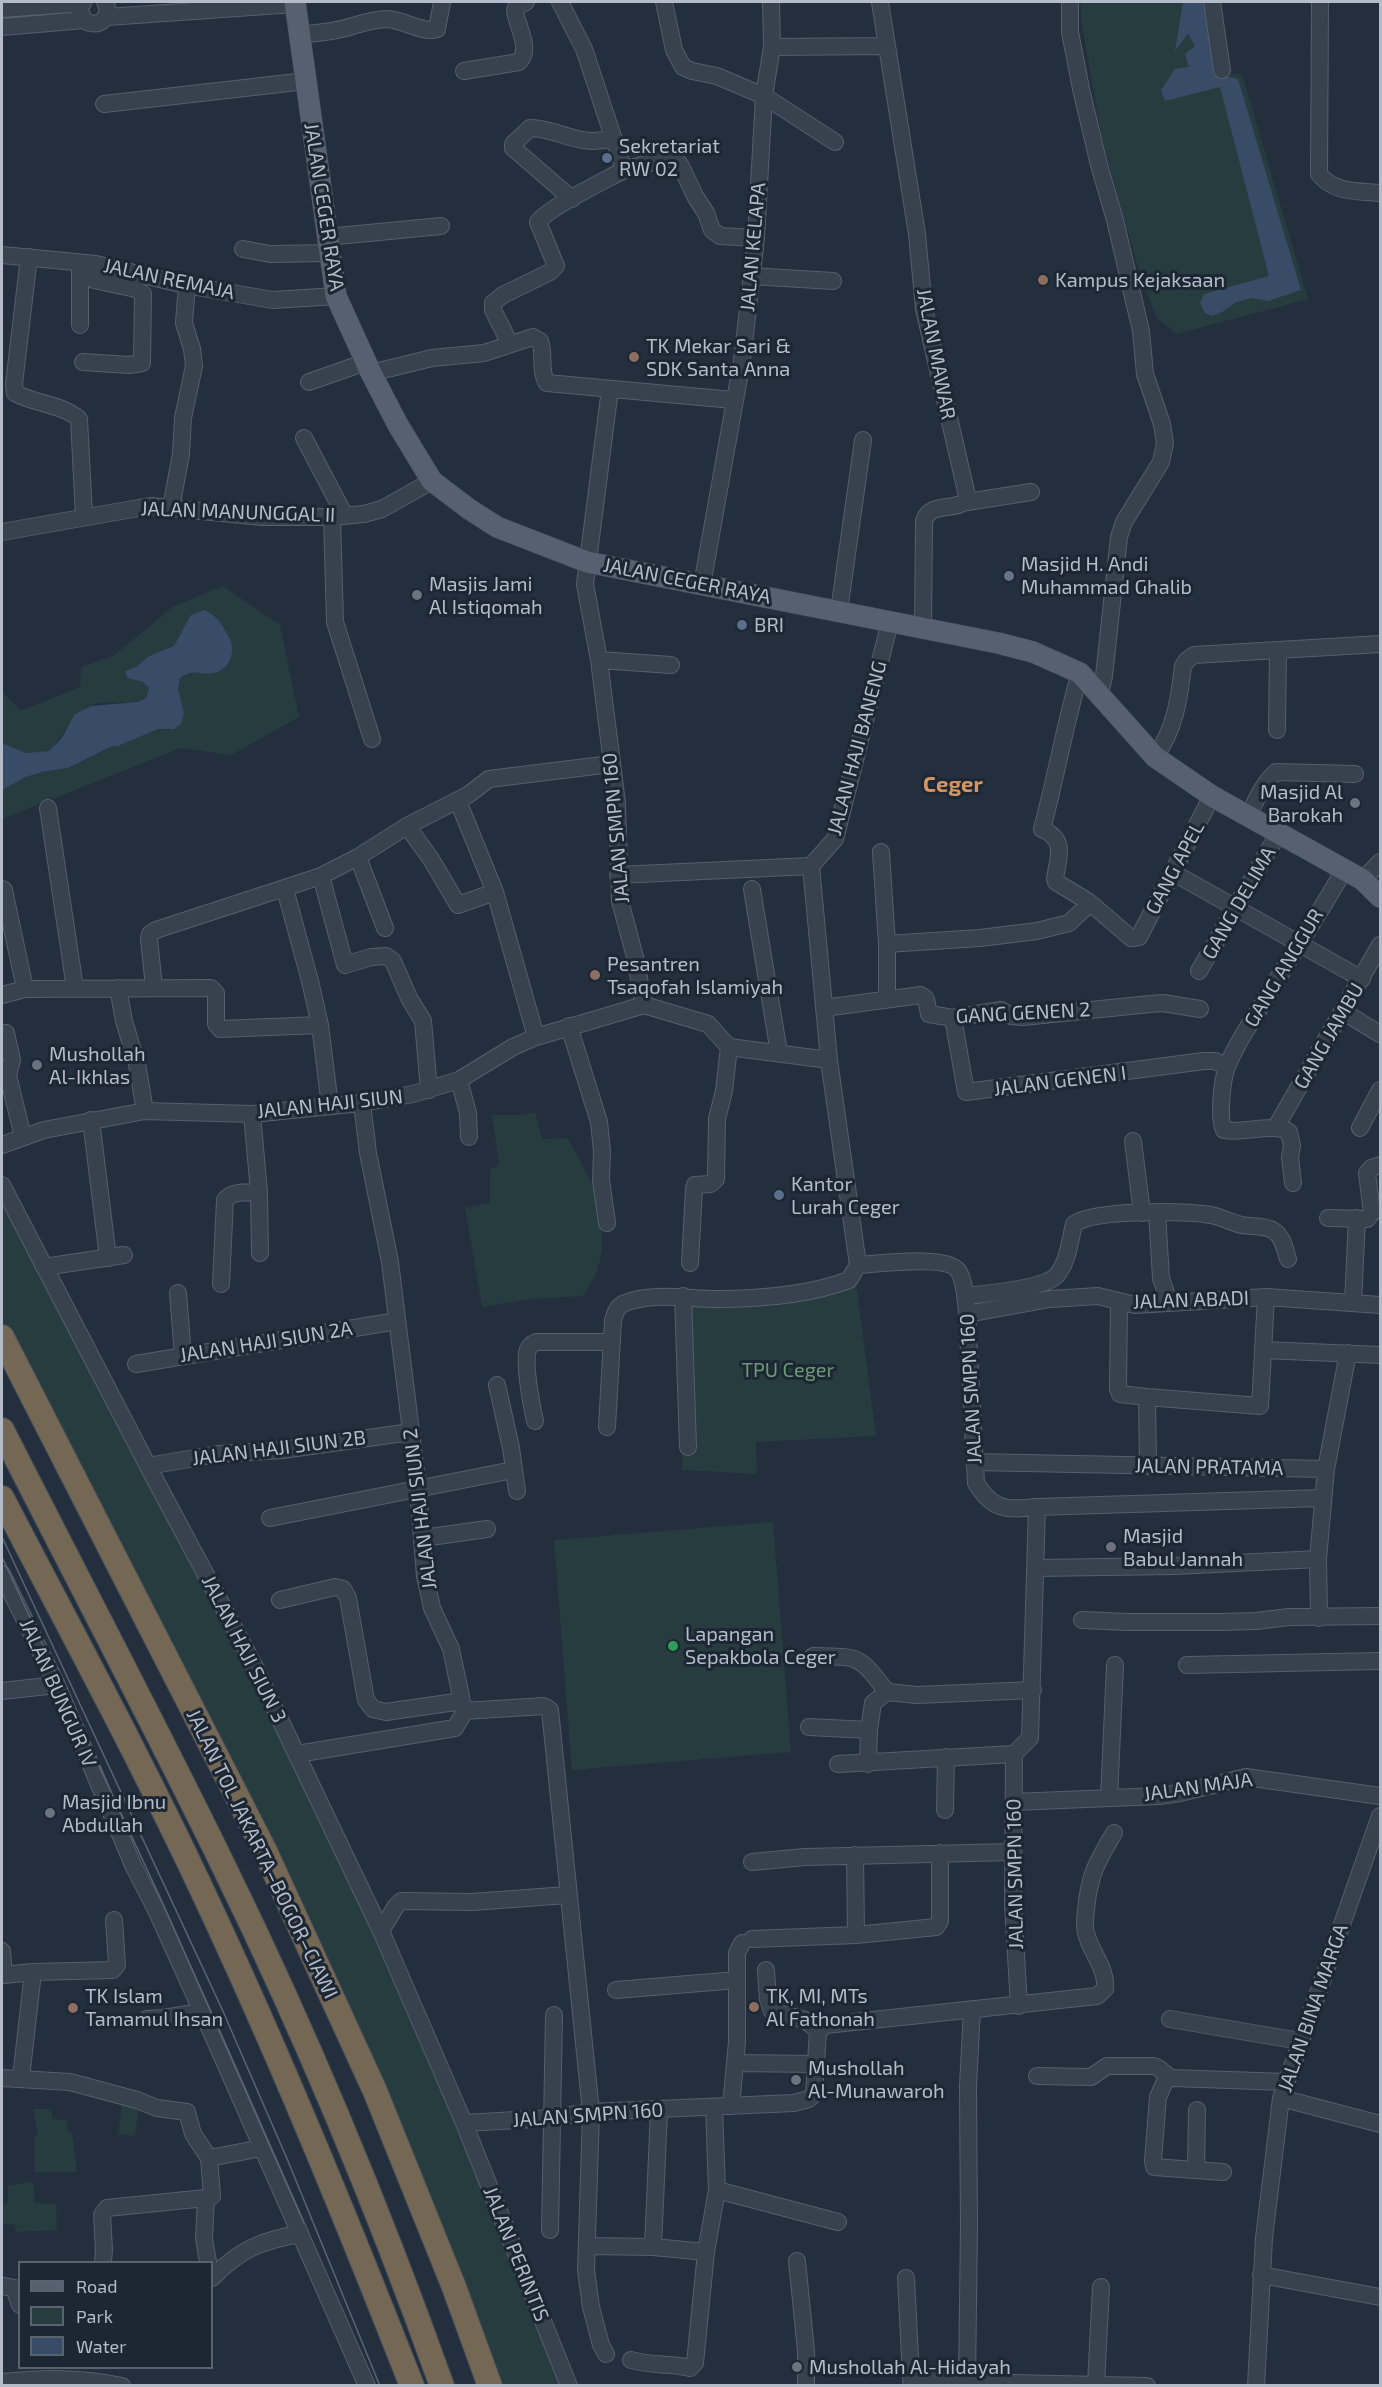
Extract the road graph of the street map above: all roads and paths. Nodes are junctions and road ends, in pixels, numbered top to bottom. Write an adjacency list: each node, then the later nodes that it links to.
1 (83, 2): 12 (street); 14 (street)
2 (442, 2): 16 (street)
3 (526, 2): 20 (street)
4 (560, 2): 24 (street)
5 (664, 2): 22 (street)
6 (771, 2): 18 (street, JALAN KELAPA)
7 (880, 2): 17 (street, JALAN MAWAR)
8 (1070, 2): 66 (street)
9 (1212, 2): 19 (street)
10 (1320, 2): 27 (street)
11 (295, 3): 13 (street); 16 (main road, JALAN CEGER RAYA)
12 (2, 9)
13 (106, 9): 14 (street)
14 (84, 20): 15 (street)
15 (2, 27)
16 (300, 35): 21 (main road, JALAN CEGER RAYA)
17 (887, 46): 18 (street); 51 (street, JALAN MAWAR)
18 (772, 47): 22 (street, JALAN KELAPA)
19 (1222, 70)
20 (464, 71)
21 (306, 81): 23 (street); 31 (main road, JALAN CEGER RAYA)
22 (764, 96): 25 (street); 30 (street, JALAN KELAPA)
23 (104, 104)
24 (613, 138): 26 (street); 28 (street)
25 (835, 142)
26 (624, 170): 28 (street); 30 (street)
27 (1380, 193)
28 (572, 199): 41 (street)
29 (441, 226): 31 (street)
30 (756, 238): 36 (street, JALAN KELAPA)
31 (328, 245): 32 (street); 39 (main road, JALAN CEGER RAYA)
32 (243, 249)
33 (2, 255): 34 (street, JALAN REMAJA)
34 (29, 258): 35 (street, JALAN REMAJA); 53 (street)
35 (88, 263): 38 (street, JALAN REMAJA); 40 (street); 42 (street)
36 (751, 276): 37 (street); 46 (street, JALAN KELAPA)
37 (833, 281)
38 (187, 285): 39 (street, JALAN REMAJA); 52 (street)
39 (336, 296): 43 (main road, JALAN CEGER RAYA)
40 (80, 325)
41 (510, 344): 43 (street); 45 (street)
42 (83, 362)
43 (368, 367): 44 (street); 49 (main road, JALAN CEGER RAYA)
44 (309, 382)
45 (610, 389): 46 (street); 56 (street, JALAN SMPN 160)
46 (733, 400): 57 (street, JALAN KELAPA)
47 (304, 438): 54 (street)
48 (863, 440): 58 (street)
49 (432, 481): 54 (street, JALAN MANUNGGAL II); 56 (main road, JALAN CEGER RAYA)
50 (1031, 492): 51 (street)
51 (967, 502): 60 (street)
52 (171, 508): 53 (street, JALAN MANUNGGAL II); 54 (street, JALAN MANUNGGAL II)
53 (84, 516): 55 (street, JALAN MANUNGGAL II)
54 (339, 517): 68 (street)
55 (2, 532)
56 (587, 562): 57 (main road, JALAN CEGER RAYA); 63 (street, JALAN SMPN 160)
57 (702, 585): 58 (main road, JALAN CEGER RAYA)
58 (839, 611): 59 (main road, JALAN CEGER RAYA)
59 (890, 622): 60 (main road, JALAN CEGER RAYA); 81 (street, JALAN HAJI BANENG)
60 (923, 629): 65 (main road, JALAN CEGER RAYA)
61 (1380, 644): 62 (street)
62 (1278, 650): 67 (street); 69 (street)
63 (598, 660): 64 (street); 70 (street, JALAN SMPN 160)
64 (671, 664)
65 (1080, 673): 66 (main road, JALAN CEGER RAYA); 83 (street, GANG APEL)
66 (1100, 694): 69 (main road, JALAN CEGER RAYA)
67 (1277, 730)
68 (372, 739)
69 (1155, 757): 72 (main road, JALAN CEGER RAYA)
70 (611, 764): 73 (street); 84 (street, JALAN SMPN 160)
71 (1355, 774): 75 (street)
72 (1212, 796): 75 (main road, JALAN CEGER RAYA); 83 (street, GANG APEL)
73 (458, 801): 76 (street); 90 (street)
74 (48, 808): 100 (street)
75 (1248, 816): 77 (main road, JALAN CEGER RAYA)
76 (407, 826): 79 (street); 90 (street)
77 (1278, 834): 82 (main road, JALAN CEGER RAYA); 92 (street, GANG DELIMA)
78 (881, 852): 95 (street)
79 (358, 857): 85 (street); 93 (street)
80 (1380, 862): 86 (street)
81 (811, 866): 84 (street); 106 (street)
82 (1344, 870): 86 (main road, JALAN CEGER RAYA); 94 (street, GANG ANGGUR)
83 (1172, 872): 92 (street)
84 (618, 875): 105 (street, JALAN SMPN 160)
85 (321, 876): 89 (street); 120 (street)
86 (1375, 888)
87 (2, 889): 102 (street)
88 (752, 889): 116 (street)
89 (285, 890): 99 (street); 110 (street)
90 (495, 892): 114 (street)
91 (1085, 908): 95 (street)
92 (1235, 908): 94 (street); 97 (street, GANG DELIMA)
93 (385, 928)
94 (1298, 942): 98 (street); 118 (street, GANG ANGGUR)
95 (887, 944): 104 (street)
96 (1380, 945): 98 (street, GANG JAMBU)
97 (1199, 971)
98 (1362, 979): 108 (street, GANG JAMBU)
99 (154, 987): 101 (street); 110 (street)
100 (75, 988): 101 (street); 102 (street)
101 (118, 988): 124 (street)
102 (25, 989): 103 (street)
103 (2, 995)
104 (887, 999): 106 (street, GANG GENEN 2); 109 (street, GANG GENEN 2)
105 (644, 1005): 111 (street, JALAN HAJI SIUN); 115 (street)
106 (825, 1008): 117 (street)
107 (1200, 1010): 109 (street, GANG GENEN 2)
108 (1342, 1011): 113 (street); 128 (street, GANG JAMBU)
109 (953, 1018): 118 (street, JALAN GENEN I)
110 (320, 1025): 123 (street)
111 (569, 1026): 114 (street, JALAN HAJI SIUN); 140 (street)
112 (6, 1033): 129 (street)
113 (1380, 1034)
114 (536, 1037): 119 (street, JALAN HAJI SIUN)
115 (729, 1047): 116 (street); 143 (street)
116 (780, 1053): 117 (street)
117 (829, 1060): 144 (street)
118 (1227, 1067): 128 (street)
119 (459, 1080): 120 (street, JALAN HAJI SIUN); 130 (street)
120 (429, 1090): 122 (street, JALAN HAJI SIUN)
121 (1380, 1090): 127 (street)
122 (362, 1103): 123 (street, JALAN HAJI SIUN); 156 (street, JALAN HAJI SIUN 2)
123 (330, 1106): 125 (street, JALAN HAJI SIUN)
124 (145, 1112): 125 (street, JALAN HAJI SIUN); 126 (street, JALAN HAJI SIUN)
125 (252, 1114): 136 (street)
126 (91, 1120): 129 (street, JALAN HAJI SIUN); 145 (street)
127 (1368, 1124)
128 (1276, 1127): 134 (street)
129 (22, 1137): 132 (street, JALAN HAJI SIUN)
130 (469, 1137)
131 (1133, 1141): 137 (street)
132 (2, 1145)
133 (1380, 1165): 139 (street)
134 (1293, 1183)
135 (2, 1185): 145 (street, JALAN HAJI SIUN 3)
136 (259, 1192): 141 (street); 146 (street)
137 (1150, 1213): 142 (street); 149 (street); 151 (street)
138 (1328, 1218): 139 (street)
139 (1357, 1218): 153 (street)
140 (607, 1223)
141 (260, 1253)
142 (1288, 1259)
143 (690, 1263)
144 (858, 1265): 148 (street); 149 (street, JALAN SMPN 160)
145 (44, 1267): 172 (street, JALAN HAJI SIUN 3)
146 (221, 1284)
147 (178, 1293): 162 (street)
148 (683, 1296): 158 (street); 170 (street)
149 (965, 1296): 155 (street, JALAN SMPN 160)
150 (1266, 1297): 152 (street, JALAN ABADI); 153 (street, JALAN ABADI); 159 (street)
151 (1168, 1299)
152 (1119, 1302): 155 (street, JALAN ABADI); 165 (street)
153 (1353, 1303): 154 (street, JALAN ABADI)
154 (1380, 1305)
155 (967, 1314): 171 (street, JALAN SMPN 160)
156 (397, 1321): 162 (street, JALAN HAJI SIUN 2A); 169 (street, JALAN HAJI SIUN 2)
157 (2, 1337): 285 (highway, JALAN TOL JAKARTA–BOGOR–CIAWI)
158 (611, 1342): 166 (street); 167 (street)
159 (1264, 1350): 160 (street); 165 (street)
160 (1348, 1353): 161 (street); 174 (street)
161 (1380, 1355)
162 (183, 1356): 163 (street, JALAN HAJI SIUN 2A)
163 (136, 1364)
164 (497, 1386): 175 (street)
165 (1147, 1397): 173 (street)
166 (535, 1421)
167 (607, 1427)
168 (2, 1430): 284 (highway, JALAN TOL JAKARTA–BOGOR–CIAWI)
169 (411, 1432): 172 (street, JALAN HAJI SIUN 2B); 176 (street, JALAN HAJI SIUN 2)
170 (688, 1447)
171 (974, 1462): 173 (street, JALAN PRATAMA); 180 (street, JALAN SMPN 160)
172 (148, 1466): 202 (street, JALAN HAJI SIUN 3)
173 (1149, 1466): 174 (street, JALAN PRATAMA)
174 (1326, 1469): 179 (street)
175 (513, 1470): 176 (street); 177 (street)
176 (418, 1488): 181 (street); 183 (street, JALAN HAJI SIUN 2)
177 (517, 1491)
178 (2, 1498): 283 (highway)
179 (1322, 1498): 180 (street, JALAN SMPN 160); 184 (street)
180 (1037, 1507): 185 (street)
181 (270, 1518)
182 (487, 1528): 183 (street)
183 (423, 1538): 199 (street, JALAN HAJI SIUN 2)
184 (1318, 1559): 185 (street); 189 (street)
185 (1035, 1568): 196 (street)
186 (2, 1574): 195 (street, JALAN BUNGUR IV)
187 (280, 1600): 199 (street)
188 (1380, 1616): 189 (street)
189 (1318, 1618): 190 (street)
190 (1082, 1620)
191 (813, 1656): 198 (street)
192 (1380, 1661): 194 (street)
193 (1115, 1665): 208 (street)
194 (1187, 1665)
195 (57, 1685): 197 (street); 229 (street, JALAN BUNGUR IV)
196 (1033, 1690): 198 (street); 203 (street)
197 (2, 1691)
198 (887, 1692): 201 (street)
199 (464, 1706): 202 (street); 217 (street)
200 (809, 1727): 201 (street)
201 (869, 1730): 206 (street)
202 (297, 1754): 219 (street, JALAN HAJI SIUN 3)
203 (1014, 1754): 204 (street); 209 (street, JALAN SMPN 160)
204 (946, 1757): 206 (street); 210 (street)
205 (838, 1764): 206 (street)
206 (868, 1764)
207 (1380, 1796): 208 (street, JALAN MAJA)
208 (1109, 1798): 209 (street, JALAN MAJA)
209 (1014, 1802): 213 (street, JALAN SMPN 160)
210 (945, 1810)
211 (1380, 1816): 234 (street, JALAN BINA MARGA)
212 (1114, 1833): 227 (street)
213 (1013, 1852): 214 (street); 227 (street, JALAN SMPN 160)
214 (940, 1853): 215 (street); 220 (street)
215 (855, 1855): 216 (street); 220 (street)
216 (752, 1862)
217 (567, 1895): 219 (street); 246 (street)
218 (114, 1920): 223 (street)
219 (381, 1931): 248 (street, JALAN HAJI SIUN 3)
220 (856, 1935): 225 (street)
221 (2, 1951): 224 (street)
222 (766, 1970): 233 (street)
223 (33, 1972): 224 (street); 240 (street)
224 (3, 1976)
225 (737, 1980): 226 (street); 235 (street)
226 (615, 1990)
227 (1019, 2006): 228 (street)
228 (972, 2008): 233 (street); 279 (street)
229 (201, 2012): 231 (street); 250 (street, JALAN BUNGUR IV)
230 (554, 2015): 247 (street)
231 (147, 2019)
232 (1170, 2019): 234 (street)
233 (818, 2031): 236 (street, JALAN SMPN 160)
234 (1300, 2041): 241 (street, JALAN BINA MARGA)
235 (735, 2063): 236 (street); 243 (street)
236 (814, 2064): 243 (street, JALAN SMPN 160)
237 (1037, 2076): 238 (street)
238 (1167, 2077): 241 (street); 252 (street)
239 (2, 2078): 240 (street)
240 (21, 2078): 251 (street)
241 (1286, 2082): 242 (street, JALAN BINA MARGA)
242 (1281, 2098): 249 (street); 265 (street, JALAN BINA MARGA)
243 (723, 2107): 245 (street, JALAN SMPN 160); 254 (street)
244 (1197, 2110): 252 (street)
245 (660, 2111): 246 (street, JALAN SMPN 160); 260 (street)
246 (591, 2112): 247 (street, JALAN SMPN 160); 259 (street)
247 (552, 2118): 248 (street, JALAN SMPN 160); 257 (street)
248 (464, 2123): 286 (street, JALAN PERINTIS)
249 (1380, 2124)
250 (262, 2148): 251 (street); 258 (street, JALAN BUNGUR IV)
251 (209, 2158): 255 (street)
252 (1196, 2170): 253 (street)
253 (1223, 2172)
254 (717, 2190): 256 (street); 261 (street)
255 (206, 2198): 263 (street); 264 (street)
256 (838, 2222)
257 (550, 2230)
258 (300, 2234): 266 (street); 282 (street, JALAN BUNGUR IV)
259 (588, 2246): 260 (street); 272 (street)
260 (653, 2247): 261 (street)
261 (706, 2252): 273 (street)
262 (797, 2260): 287 (street)
263 (103, 2261)
264 (208, 2261)
265 (1261, 2276): 270 (street); 289 (street, JALAN BINA MARGA)
266 (213, 2277)
267 (906, 2278): 276 (street)
268 (2, 2286): 271 (street)
269 (1101, 2288): 280 (street)
270 (1380, 2297)
271 (18, 2299)
272 (606, 2354)
273 (631, 2360)
274 (35, 2373): 277 (street); 278 (street)
275 (88, 2373): 278 (street); 281 (street)
276 (911, 2381): 279 (street)
277 (2, 2382)
278 (56, 2382)
279 (967, 2382): 280 (street)
280 (1096, 2384): 288 (street)
281 (122, 2385)
282 (367, 2385)
283 (412, 2385)
284 (442, 2385)
285 (490, 2385)
286 (569, 2385)
287 (806, 2385)
288 (1147, 2385)
289 (1256, 2385)

